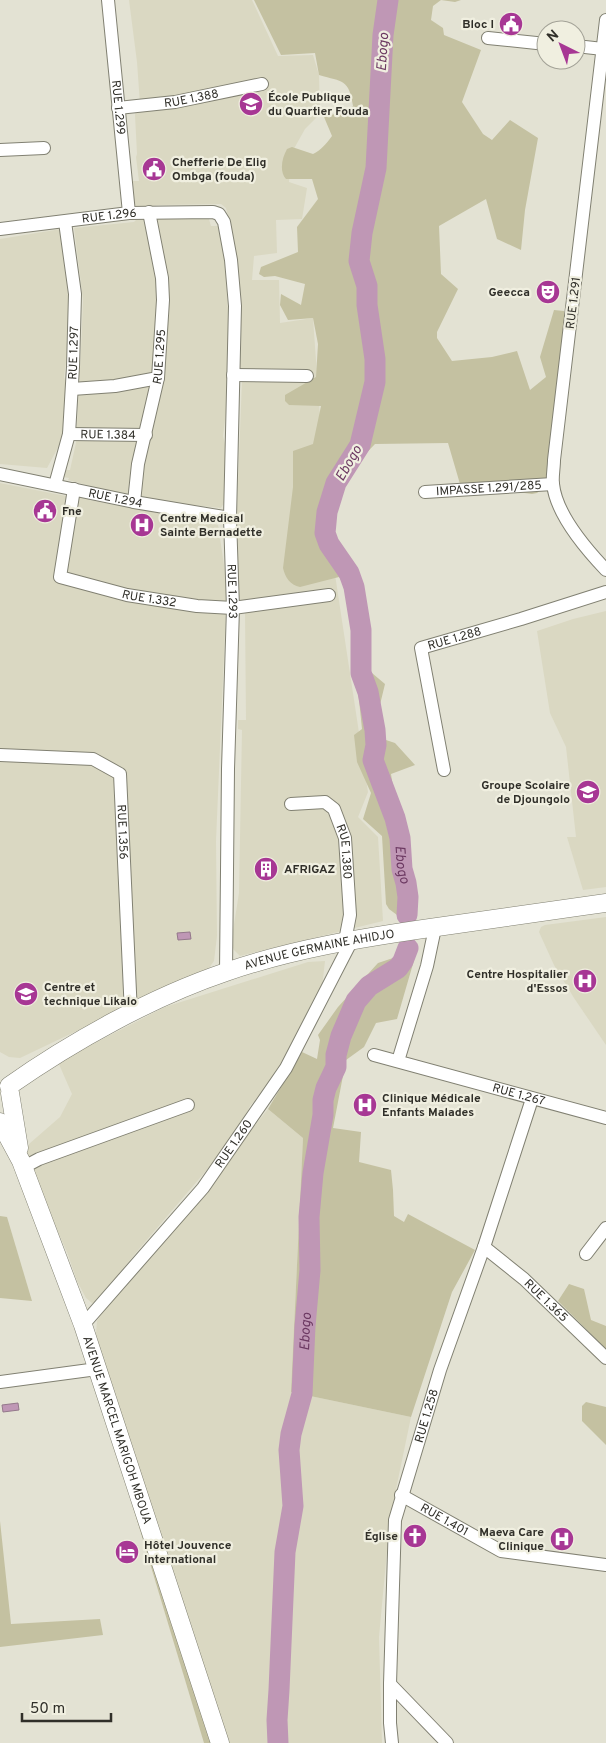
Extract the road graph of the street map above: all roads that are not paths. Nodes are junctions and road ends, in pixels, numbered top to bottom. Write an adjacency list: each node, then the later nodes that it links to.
1 (108, 0): 8 (street, RUE 1.299)
2 (606, 20): 6 (street, RUE 1.291)
3 (488, 38): 4 (street)
4 (536, 43)
5 (586, 47): 6 (street)
6 (602, 49): 24 (street, RUE 1.291)
7 (262, 84): 8 (street, RUE 1.388)
8 (118, 108): 12 (street, RUE 1.299)
9 (44, 148): 10 (street)
10 (0, 150)
11 (148, 212): 12 (street, RUE 1.296); 13 (street, RUE 1.296); 18 (street, RUE 1.295)
12 (128, 213): 14 (street, RUE 1.296)
13 (219, 214): 16 (street, RUE 1.293)
14 (65, 222): 15 (street, RUE 1.296); 19 (street, RUE 1.297)
15 (0, 229)
16 (233, 375): 17 (street); 28 (street, RUE 1.293)
17 (307, 376)
18 (158, 378): 19 (street); 21 (street, RUE 1.295)
19 (72, 389): 20 (street, RUE 1.297)
20 (69, 434): 21 (street, RUE 1.384); 23 (street, RUE 1.297)
21 (146, 435): 27 (street, RUE 1.295)
22 (0, 474): 23 (street, RUE 1.294)
23 (55, 484): 25 (street, RUE 1.294)
24 (553, 484): 26 (street, IMPASSE 1.291/285); 29 (street, RUE 1.291)
25 (74, 489): 27 (street, RUE 1.294); 32 (street, RUE 1.332)
26 (426, 492)
27 (134, 502): 28 (street, RUE 1.294)
28 (230, 518): 32 (street, RUE 1.293)
29 (606, 570)
30 (606, 592): 34 (street, RUE 1.288)
31 (329, 595): 32 (street, RUE 1.332)
32 (233, 608): 39 (street, RUE 1.293)
33 (0, 755): 40 (street, RUE 1.356)
34 (444, 770)
35 (291, 804): 38 (street, RUE 1.380)
36 (606, 903): 37 (street, AVENUE GERMAINE AHIDJO)
37 (435, 928): 38 (street, AVENUE GERMAINE AHIDJO); 42 (street)
38 (348, 941): 39 (street, AVENUE GERMAINE AHIDJO); 52 (street, RUE 1.260)
39 (226, 972): 40 (street, AVENUE GERMAINE AHIDJO)
40 (131, 1014): 43 (street, AVENUE GERMAINE AHIDJO)
41 (374, 1055): 42 (street, RUE 1.267)
42 (398, 1061): 44 (street, RUE 1.267)
43 (4, 1087): 48 (street)
44 (532, 1099): 46 (street, RUE 1.267); 50 (street, RUE 1.258)
45 (188, 1105): 48 (street)
46 (606, 1118)
47 (0, 1122): 48 (street, AVENUE MARCEL MARIGOH MBOUA)
48 (22, 1164): 52 (street, AVENUE MARCEL MARIGOH MBOUA)
49 (606, 1228): 51 (street)
50 (484, 1247): 53 (street, RUE 1.365); 56 (street, RUE 1.258)
51 (586, 1254)
52 (83, 1325): 54 (street, AVENUE MARCEL MARIGOH MBOUA)
53 (606, 1358)
54 (97, 1369): 55 (street); 59 (street, AVENUE MARCEL MARIGOH MBOUA)
55 (0, 1382)
56 (401, 1495): 57 (street, RUE 1.401); 58 (street, RUE 1.258)
57 (606, 1564)
58 (390, 1684): 60 (street, RUE 1.258); 61 (street)
59 (220, 1743)
60 (392, 1743)
61 (447, 1743)

